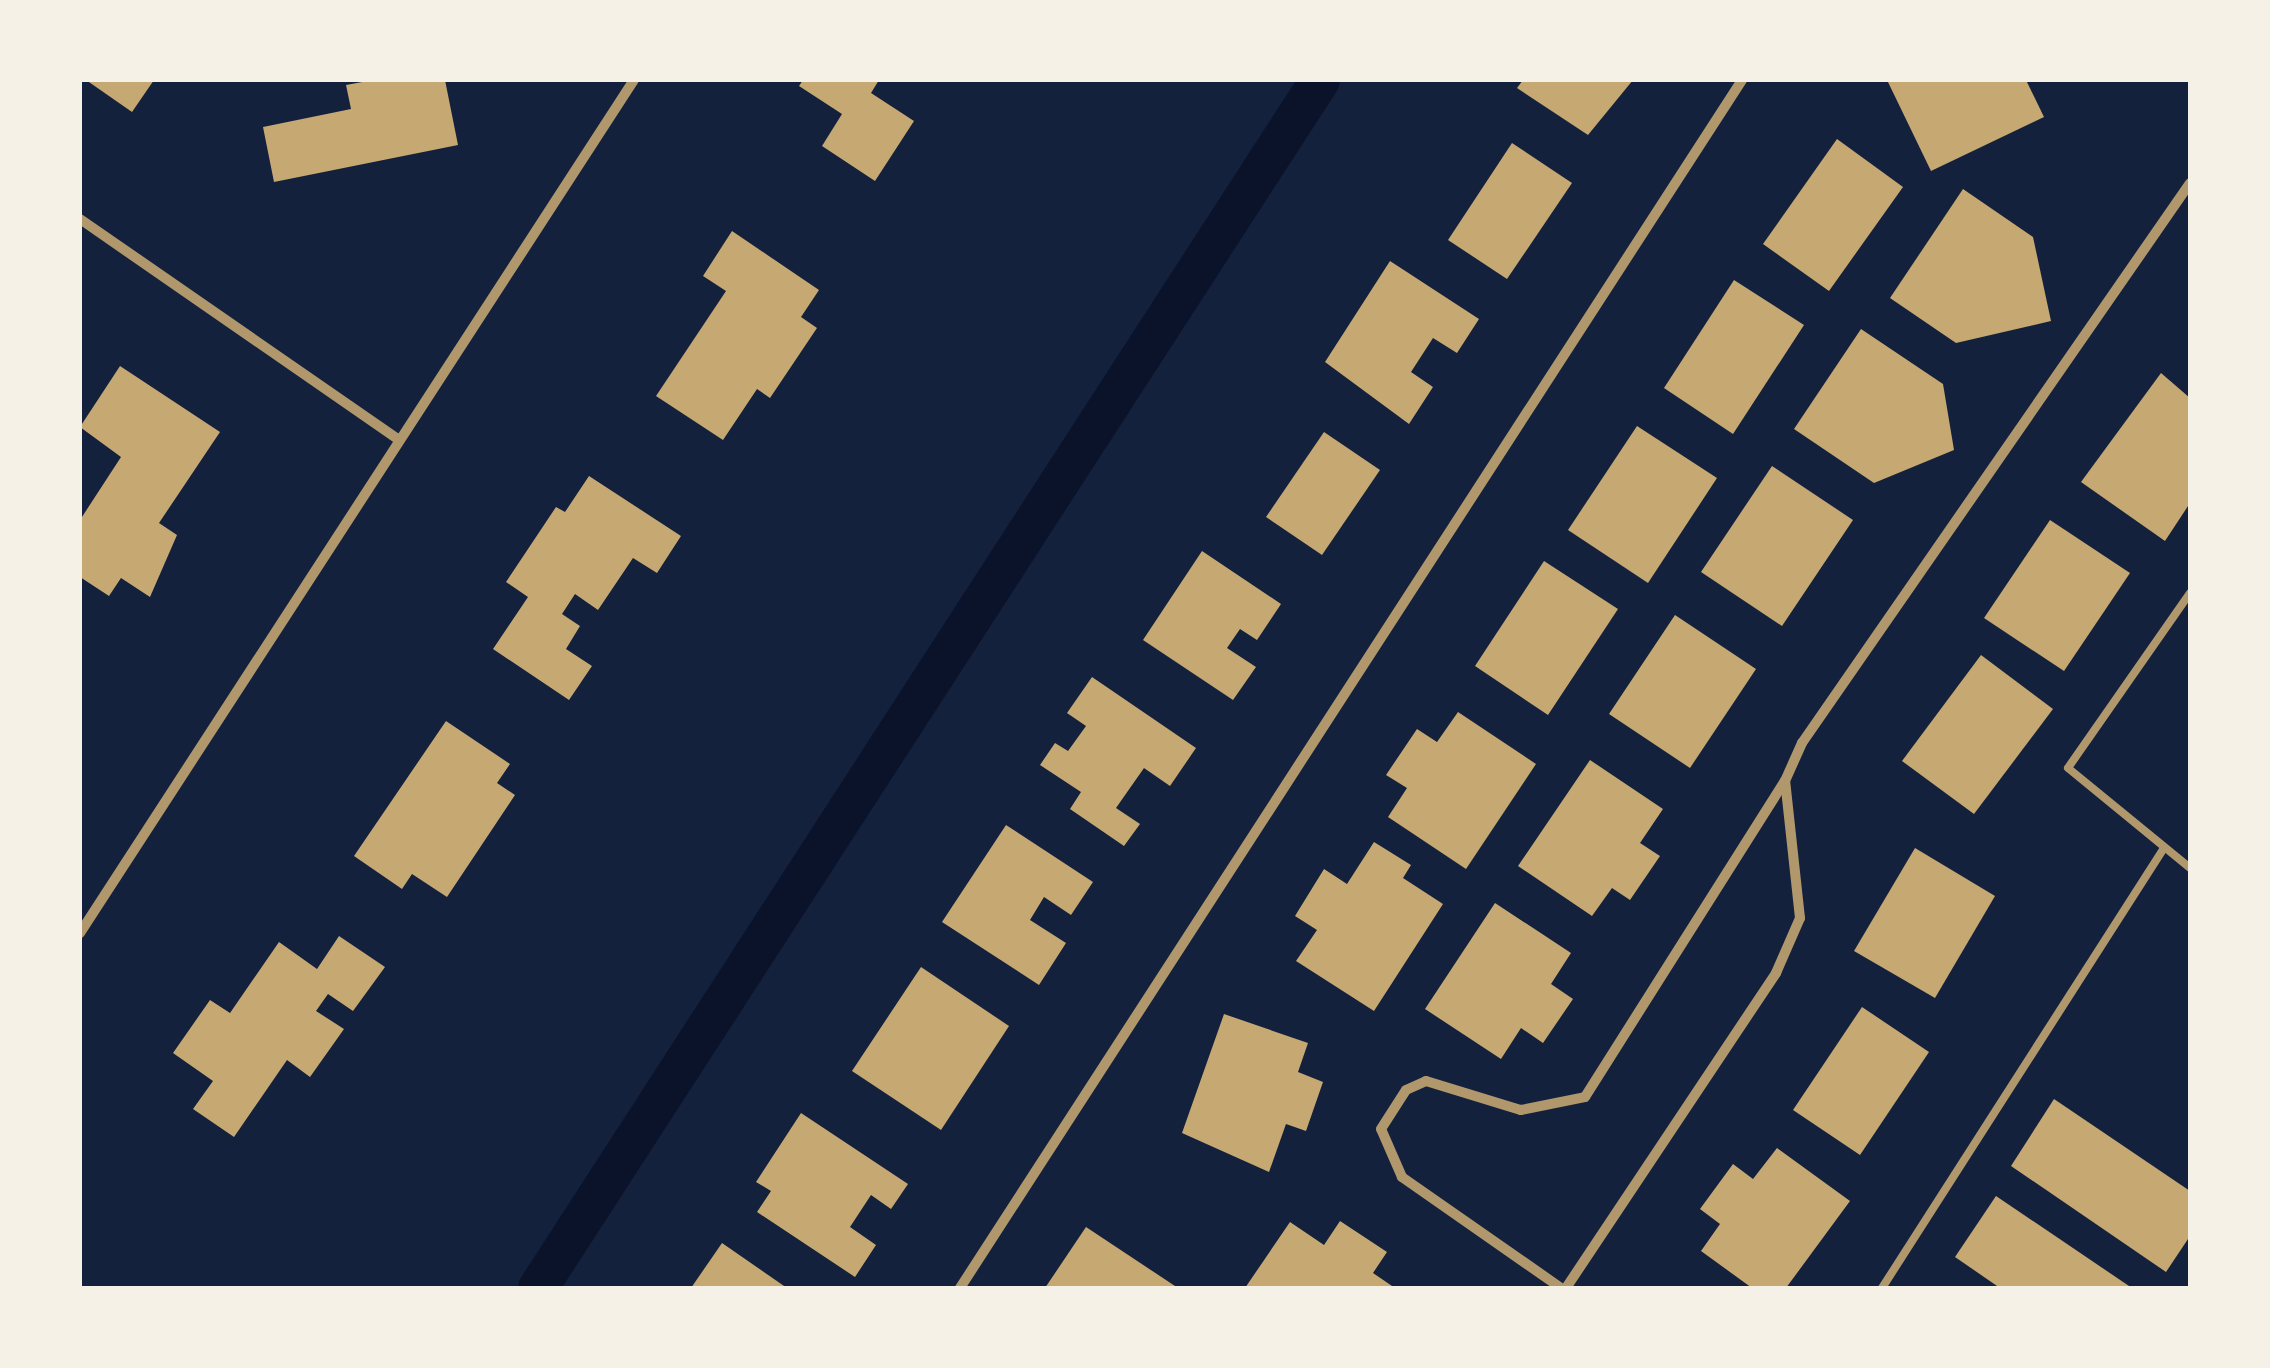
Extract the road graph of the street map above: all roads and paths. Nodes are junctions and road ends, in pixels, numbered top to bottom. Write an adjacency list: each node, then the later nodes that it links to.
1 (634, 80): 5 (street)
2 (1742, 80): 11 (street)
3 (2190, 183): 7 (street)
4 (80, 220): 5 (street)
5 (400, 440): 10 (street)
6 (2190, 593): 8 (lane)
7 (1785, 781): 12 (street); 12 (street)
8 (2164, 848): 9 (lane); 13 (lane)
9 (2190, 868)
10 (80, 933)
11 (960, 1288)
12 (1564, 1288)
13 (1882, 1288)

